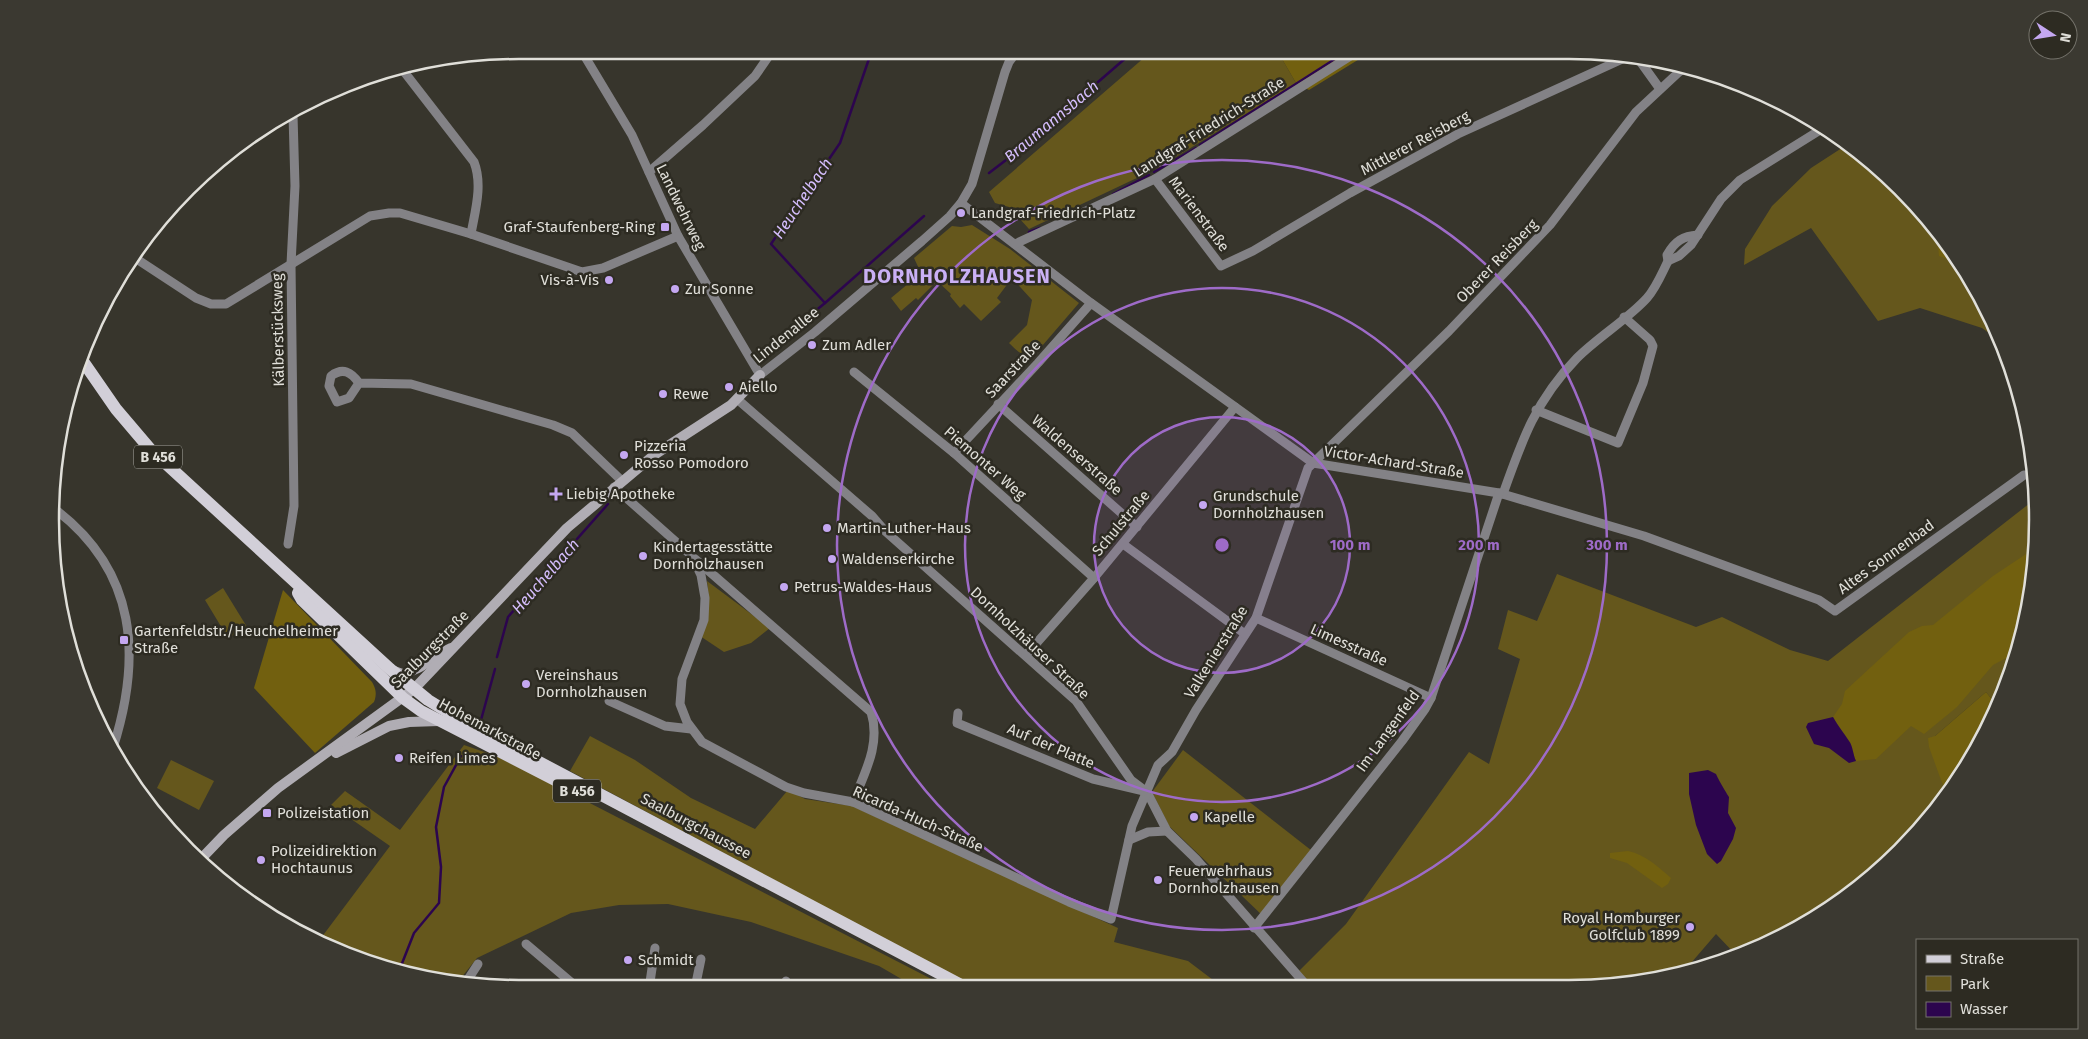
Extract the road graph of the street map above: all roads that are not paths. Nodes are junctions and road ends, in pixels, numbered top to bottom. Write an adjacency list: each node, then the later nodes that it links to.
1 (586, 59): 14 (street, Landwehrweg)
2 (767, 59): 14 (street)
3 (1009, 59): 6 (street)
4 (1011, 59): 6 (street)
5 (1346, 59): 15 (street, Landgraf-Friedrich-Straße)
6 (1009, 62): 16 (street, Lindenallee)
7 (1616, 62): 22 (street, Mittlerer Reisberg)
8 (1643, 65): 11 (street)
9 (1680, 72): 11 (street, Oberer Reisberg)
10 (404, 73): 17 (street)
11 (1660, 89): 34 (street, Oberer Reisberg)
12 (293, 118): 21 (street, Kälberstücksweg)
13 (1817, 132): 24 (street, Im Langenfeld)
14 (649, 172): 18 (street, Landwehrweg)
15 (1155, 179): 19 (street, Landgraf-Friedrich-Straße); 22 (street, Marienstraße)
16 (961, 203): 19 (street, Victor-Achard-Straße); 27 (street, Lindenallee)
17 (471, 234): 18 (street); 21 (street)
18 (678, 236): 27 (street, Landwehrweg)
19 (1015, 244): 23 (street, Victor-Achard-Straße)
20 (139, 260): 21 (street)
21 (291, 264): 40 (street, Kälberstücksweg)
22 (1221, 266)
23 (1091, 303): 30 (street, Saarstraße); 31 (street, Victor-Achard-Straße)
24 (1624, 317): 32 (street, Im Langenfeld); 32 (street)
25 (85, 365): 44 (main road, Hohemarkstraße / B 456)
26 (854, 372): 33 (street, Piemonter Weg)
27 (760, 375): 29 (street, Lindenallee)
28 (359, 382): 36 (street, Ricarda-Huch-Straße)
29 (737, 399): 36 (street, Lindenallee); 49 (street, Dornholzhäuser Straße)
30 (998, 404): 33 (street, Saarstraße); 39 (street, Waldenserstraße)
31 (1236, 407): 34 (street, Victor-Achard-Straße); 39 (street, Schulstraße)
32 (1536, 410): 37 (street, Im Langenfeld)
33 (954, 453): 45 (street, Piemonter Weg)
34 (1313, 462): 37 (street, Victor-Achard-Straße); 46 (street, Valkenierstraße)
35 (2024, 475): 42 (street, Altes Sonnenbad)
36 (618, 484): 43 (street, Ricarda-Huch-Straße); 48 (street, Saalburgstraße)
37 (1501, 494): 42 (street, Victor-Achard-Straße); 53 (street, Im Langenfeld)
38 (59, 513): 58 (street)
39 (1137, 526): 41 (street, Schulstraße)
40 (288, 544)
41 (1123, 544): 45 (street, Schulstraße); 47 (street)
42 (1698, 554)
43 (692, 556): 57 (street, Ricarda-Huch-Straße); 61 (street)
44 (288, 577): 50 (main road, Hohemarkstraße / B 456); 52 (main road, Hohemarkstraße / B 456)
45 (1094, 578): 49 (street, Schulstraße)
46 (1256, 618): 47 (street, Valkenierstraße); 53 (street, Limesstraße)
47 (1246, 634): 60 (street, Valkenierstraße)
48 (457, 645): 50 (street); 51 (street, Saalburgstraße)
49 (1026, 655): 60 (street, Dornholzhäuser Straße)
50 (390, 669): 51 (main road, Hohemarkstraße / B 456)
51 (414, 690): 52 (street, Saalburgstraße); 65 (main road, Saalburgchaussee / B 456)
52 (403, 698): 56 (main road, Hohemarkstraße / B 456); 59 (street, Saalburgstraße)
53 (1431, 698): 67 (street, Im Langenfeld)
54 (609, 701): 57 (street)
55 (958, 712): 60 (street, Auf der Platte)
56 (440, 721): 59 (street); 65 (main road, Hohemarkstraße / B 456)
57 (691, 729): 61 (street, Ricarda-Huch-Straße)
58 (115, 740)
59 (304, 769): 64 (street, Saalburgstraße)
60 (1147, 792): 62 (street, Dornholzhäuser Straße); 63 (street, Valkenierstraße)
61 (853, 802): 66 (street, Ricarda-Huch-Straße)
62 (1167, 831): 63 (street); 67 (street, Dornholzhäuser Straße)
63 (1129, 840): 66 (street, Valkenierstraße)
64 (205, 855)
65 (716, 855): 76 (main road, Saalburgchaussee / B 456)
66 (1111, 919)
67 (1254, 928): 77 (street, Dornholzhäuser Straße)
68 (526, 944): 73 (street)
69 (655, 948): 74 (street)
70 (701, 959): 75 (street)
71 (478, 964): 72 (street)
72 (470, 977)
73 (568, 980)
74 (650, 980)
75 (697, 980)
76 (951, 980)
77 (1302, 980)

